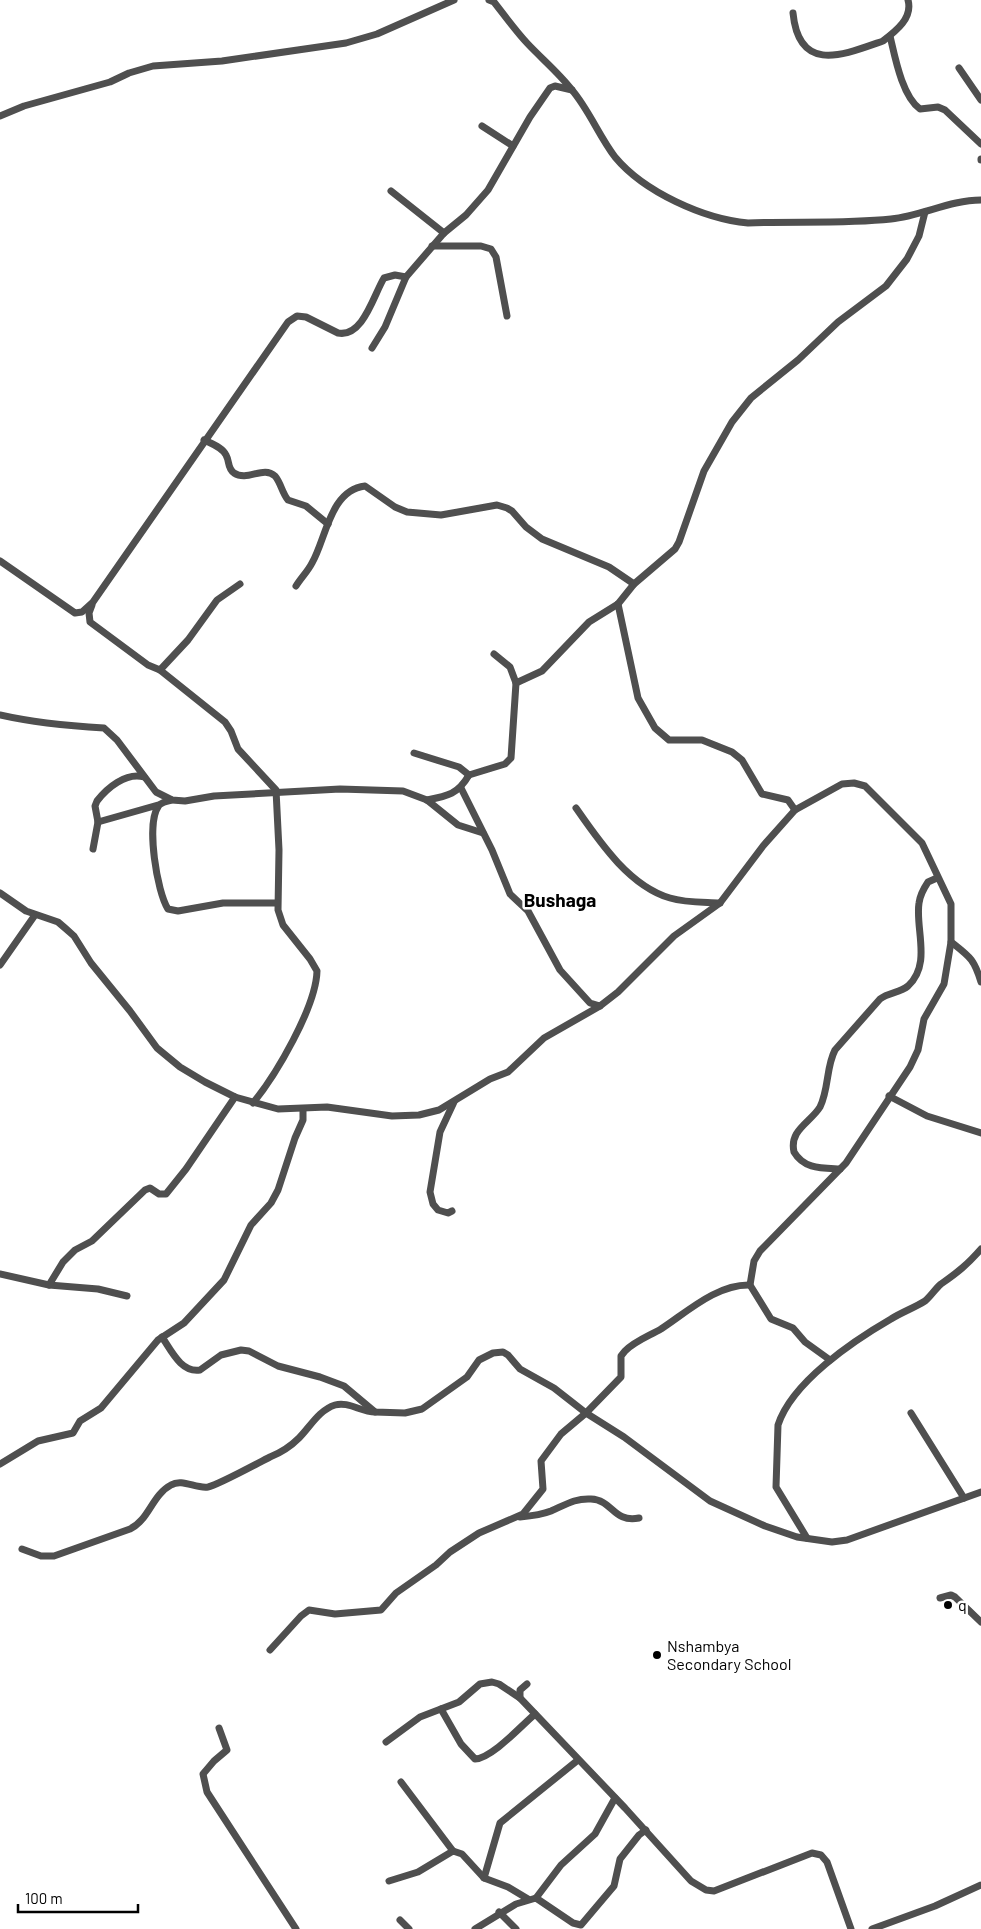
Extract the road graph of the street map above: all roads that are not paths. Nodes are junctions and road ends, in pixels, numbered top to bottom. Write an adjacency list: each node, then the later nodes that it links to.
1 (454, 0): 9 (street)
2 (908, 0): 5 (street)
3 (493, 1): 7 (street)
4 (793, 13): 5 (street)
5 (890, 36): 11 (street)
6 (959, 68): 8 (street)
7 (572, 90): 12 (street); 15 (street)
8 (981, 100)
9 (0, 116)
10 (482, 126): 12 (street)
11 (981, 144)
12 (513, 146): 16 (street)
13 (391, 192): 16 (street)
14 (981, 200): 15 (street)
15 (925, 212): 25 (street)
16 (444, 233): 17 (street)
17 (432, 246): 18 (street); 19 (street)
18 (406, 277): 20 (street); 21 (street)
19 (507, 316)
20 (372, 348)
21 (204, 440): 22 (street); 27 (street)
22 (328, 524): 25 (street); 26 (street)
23 (0, 561): 27 (street)
24 (240, 584): 30 (street)
25 (634, 584): 28 (street)
26 (296, 586)
27 (92, 602): 30 (street)
28 (618, 604): 31 (street); 42 (street)
29 (494, 654): 31 (street)
30 (160, 670): 37 (street)
31 (516, 683): 34 (street)
32 (0, 715): 35 (street)
33 (414, 752): 34 (street)
34 (469, 775): 36 (street)
35 (144, 777): 38 (street); 43 (street)
36 (461, 788): 39 (street); 44 (street)
37 (277, 793): 38 (street); 39 (street); 48 (street)
38 (172, 800): 40 (street)
39 (427, 800): 44 (street)
40 (158, 805): 43 (street); 48 (street)
41 (576, 808): 49 (street)
42 (795, 810): 46 (street); 49 (street)
43 (98, 822): 45 (street)
44 (483, 833): 54 (street)
45 (94, 849)
46 (937, 878): 51 (street); 61 (street)
47 (0, 893): 50 (street)
48 (277, 903): 58 (street)
49 (720, 903): 54 (street)
50 (35, 915): 52 (street); 56 (street)
51 (951, 942): 53 (street); 55 (street)
52 (0, 965)
53 (981, 982)
54 (600, 1006): 57 (street)
55 (889, 1096): 60 (street); 61 (street)
56 (235, 1097): 58 (street); 65 (street)
57 (454, 1101): 59 (street); 62 (street)
58 (253, 1103): 59 (street)
59 (303, 1109): 68 (street)
60 (981, 1133)
61 (840, 1169): 66 (street)
62 (452, 1211)
63 (981, 1249): 69 (street)
64 (0, 1274): 65 (street)
65 (49, 1285): 67 (street)
66 (750, 1286): 69 (street); 71 (street)
67 (127, 1296)
68 (162, 1337): 70 (street); 73 (street)
69 (830, 1360): 78 (street)
70 (375, 1412): 71 (street); 79 (street)
71 (586, 1413): 76 (street); 78 (street)
72 (911, 1413): 75 (street)
73 (0, 1464)
74 (981, 1492): 75 (street)
75 (964, 1498): 78 (street)
76 (518, 1517): 77 (street); 82 (street)
77 (639, 1518)
78 (807, 1538)
79 (22, 1549)
80 (940, 1598): 81 (street)
81 (981, 1622)
82 (270, 1650)
83 (527, 1684): 84 (street)
84 (520, 1698): 85 (street); 86 (street)
85 (441, 1708): 86 (street); 88 (street)
86 (535, 1714): 89 (street)
87 (219, 1728): 101 (street)
88 (386, 1742)
89 (578, 1760): 91 (street); 94 (street)
90 (402, 1782): 93 (street)
91 (615, 1798): 92 (street); 97 (street)
92 (646, 1830): 100 (street); 105 (street)
93 (453, 1850): 94 (street); 95 (street)
94 (484, 1878): 97 (street)
95 (389, 1881)
96 (981, 1886): 106 (street)
97 (532, 1898): 98 (street); 100 (street)
98 (499, 1912): 103 (street); 104 (street)
99 (400, 1920): 102 (street)
100 (578, 1928)
101 (296, 1929)
102 (409, 1929)
103 (475, 1929)
104 (516, 1929)
105 (851, 1929)
106 (872, 1929)

